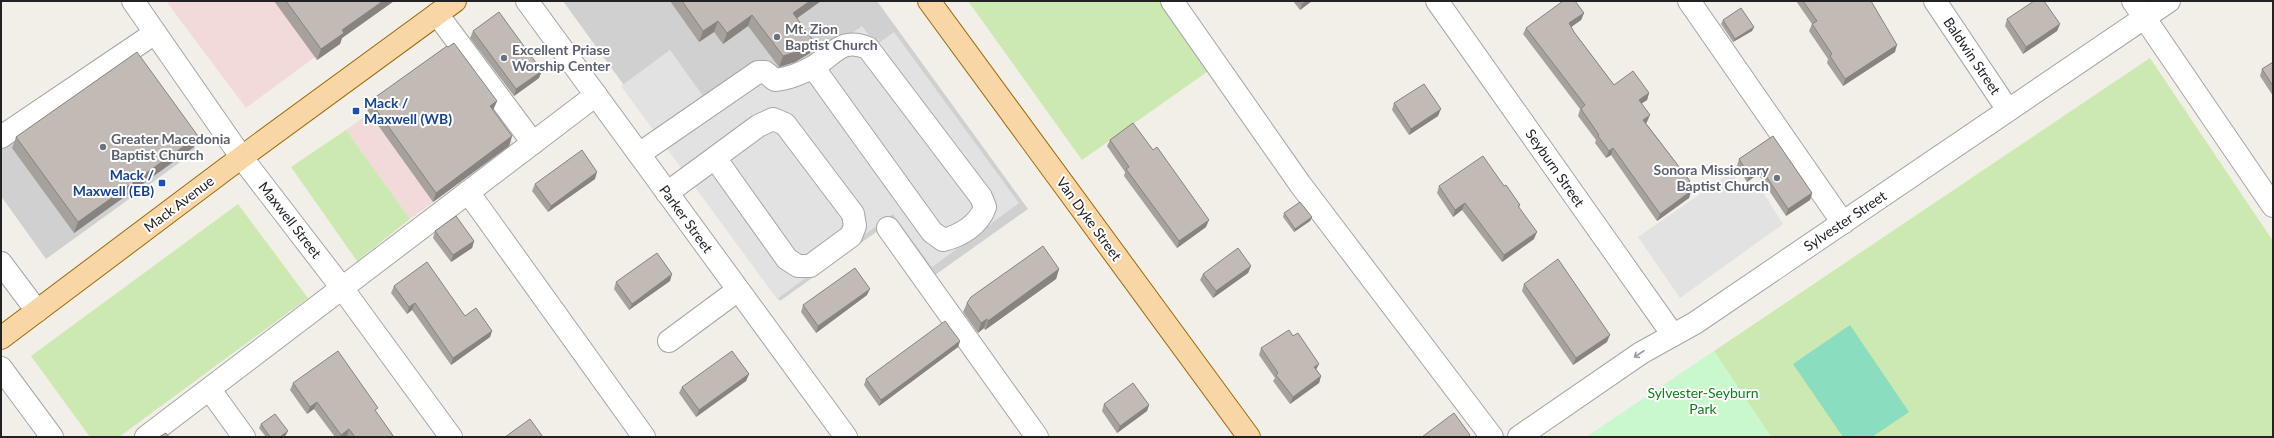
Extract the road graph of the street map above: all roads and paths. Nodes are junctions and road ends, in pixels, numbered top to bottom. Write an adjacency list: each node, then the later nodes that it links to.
1 (455, 1): 11 (main road, Mack Avenue)
2 (528, 1): 14 (street, Parker Street)
3 (929, 1): 42 (main road, Van Dyke Street)
4 (1172, 1): 43 (street)
5 (1437, 1): 30 (street, Seyburn Street)
6 (1689, 1): 24 (street)
7 (1935, 1): 15 (street, Baldwin Street)
8 (2169, 1): 10 (street, Sylvester Street)
9 (134, 2): 12 (street, Maxwell Street)
10 (2139, 9): 15 (street, Sylvester Street); 23 (street)
11 (437, 14): 17 (street); 19 (main road, Mack Avenue)
12 (155, 33): 16 (street); 19 (street, Maxwell Street)
13 (813, 67): 13 (street); 18 (street)
14 (596, 95): 17 (street); 18 (street, Parker Street)
15 (2008, 110): 24 (street, Sylvester Street)
16 (1, 137)
17 (533, 142): 21 (street)
18 (639, 154): 22 (street, Parker Street)
19 (242, 158): 27 (street, Maxwell Street); 29 (main road, Mack Avenue)
20 (715, 158): 20 (street); 22 (street)
21 (468, 192): 27 (street); 39 (street)
22 (667, 193): 28 (street, Parker Street)
23 (2273, 206)
24 (1843, 223): 30 (street, Sylvester Street)
25 (888, 228): 41 (street)
26 (1, 263): 29 (street)
27 (342, 288): 34 (street); 38 (street, Maxwell Street)
28 (738, 290): 32 (street); 40 (street, Parker Street)
29 (37, 311): 31 (main road, Mack Avenue)
30 (1672, 335): 44 (street, Sylvester Street, one-way to 44)
31 (1, 338)
32 (669, 341)
33 (1, 368): 35 (street)
34 (210, 390): 36 (street); 37 (street)
35 (52, 437)
36 (146, 437)
37 (244, 437)
38 (451, 437)
39 (644, 437)
40 (846, 437)
41 (1037, 437)
42 (1249, 437)
43 (1492, 437)
44 (1519, 437)

